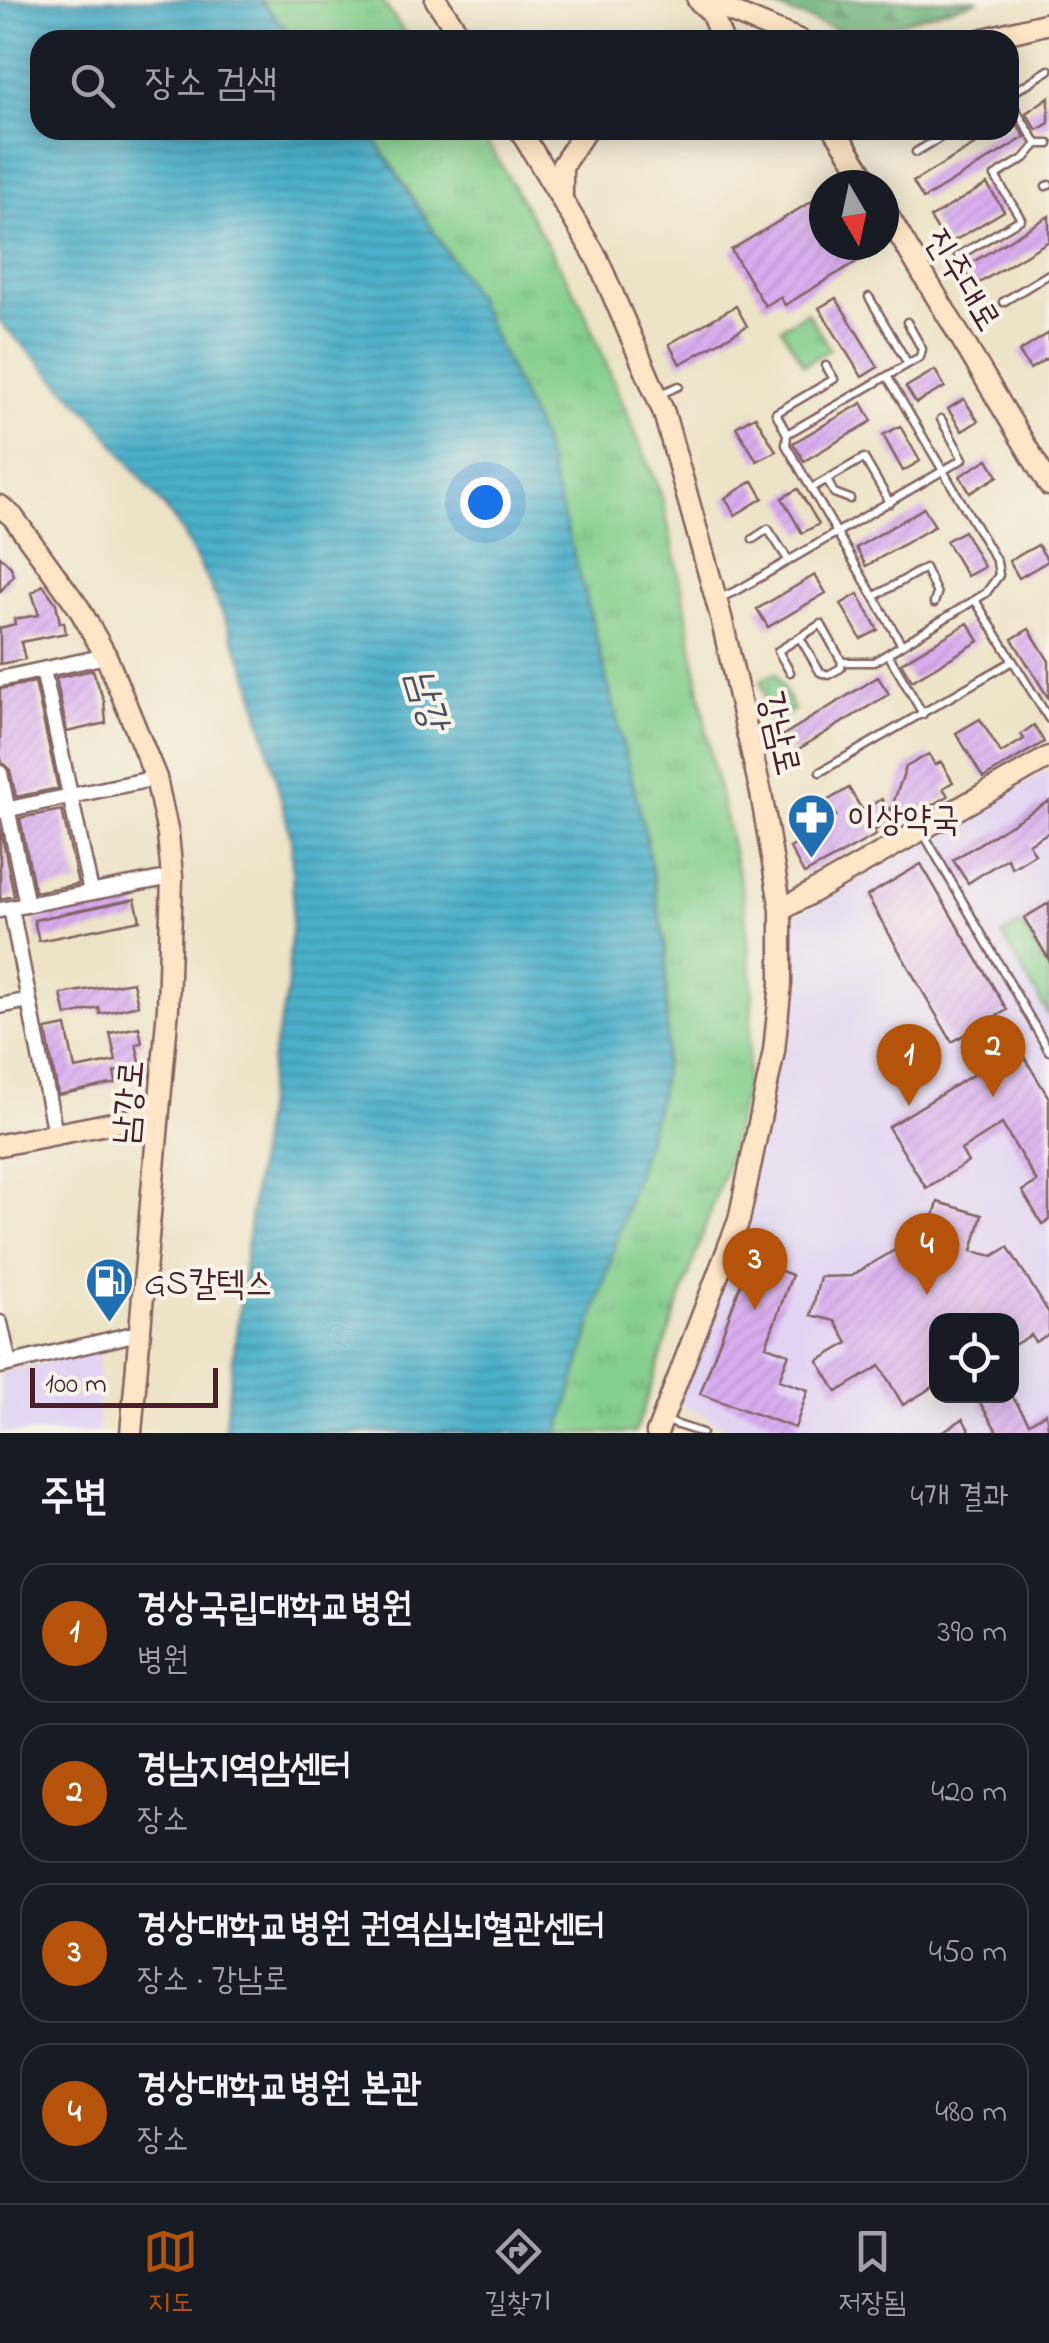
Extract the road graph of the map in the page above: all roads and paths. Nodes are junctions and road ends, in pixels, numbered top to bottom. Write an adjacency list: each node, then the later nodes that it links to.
1 (436, 0): 4 (street)
2 (700, 0): 5 (street); 6 (street); 7 (street)
3 (1049, 23): 8 (street)
4 (456, 30)
5 (718, 30)
6 (746, 30)
7 (774, 30)
8 (1019, 30)
9 (1049, 70): 10 (lane)
10 (1019, 90)
11 (1019, 114): 16 (lane)
12 (526, 140): 20 (street, 강남로)
13 (579, 140): 20 (street)
14 (845, 140): 19 (street)
15 (936, 140): 18 (lane)
16 (1036, 144): 17 (lane); 22 (lane)
17 (1049, 144)
18 (916, 152)
19 (862, 170)
20 (562, 196): 31 (street, 강남로)
21 (899, 234): 36 (street, 진주대로)
22 (958, 256)
23 (1049, 274): 25 (lane)
24 (869, 296): 27 (lane)
25 (1003, 302)
26 (906, 322): 27 (lane)
27 (908, 364): 29 (lane)
28 (826, 366): 33 (lane)
29 (887, 376): 33 (lane); 34 (lane)
30 (680, 386): 31 (lane)
31 (657, 395): 45 (street, 강남로)
32 (940, 418): 34 (lane)
33 (787, 434): 37 (lane)
34 (944, 471): 39 (lane); 46 (lane)
35 (827, 480): 37 (lane); 38 (lane); 39 (lane)
36 (1049, 485)
37 (812, 488): 41 (lane)
38 (850, 499)
39 (890, 502): 41 (lane)
40 (0, 506): 51 (street, 남강로)
41 (838, 532): 43 (lane); 44 (lane)
42 (753, 538): 43 (lane)
43 (788, 561): 45 (lane)
44 (875, 596): 47 (lane); 49 (lane)
45 (717, 599): 70 (street, 강남로)
46 (975, 600): 49 (lane); 53 (lane)
47 (934, 603)
48 (800, 638): 52 (lane); 52 (lane); 55 (lane)
49 (902, 646): 50 (lane)
50 (888, 654): 52 (lane); 57 (lane)
51 (106, 656): 54 (street); 62 (street, 남강로)
52 (842, 662)
53 (1011, 662): 57 (lane); 58 (lane)
54 (43, 670): 56 (street); 63 (street)
55 (790, 672)
56 (0, 678)
57 (923, 714): 60 (lane)
58 (1049, 718)
59 (1049, 757): 65 (street)
60 (820, 772)
61 (0, 773): 64 (street)
62 (156, 778): 63 (street); 66 (street, 남강로)
63 (70, 796): 64 (street); 67 (street)
64 (4, 810): 68 (street)
65 (922, 830): 70 (street); 73 (lane)
66 (172, 877): 67 (street); 74 (street, 남강로)
67 (91, 892): 68 (street)
68 (27, 905): 69 (street)
69 (5, 909): 71 (street)
70 (780, 910): 80 (street, 강남로)
71 (29, 1000): 72 (street); 75 (street)
72 (0, 1006)
73 (1049, 1051)
74 (158, 1114): 75 (street); 78 (street, 남강로)
75 (55, 1134): 76 (street)
76 (0, 1145)
77 (0, 1323): 79 (street)
78 (142, 1332): 79 (street); 81 (street, 남강로)
79 (4, 1365)
80 (659, 1426): 82 (lane)
81 (131, 1433)
82 (702, 1433)

